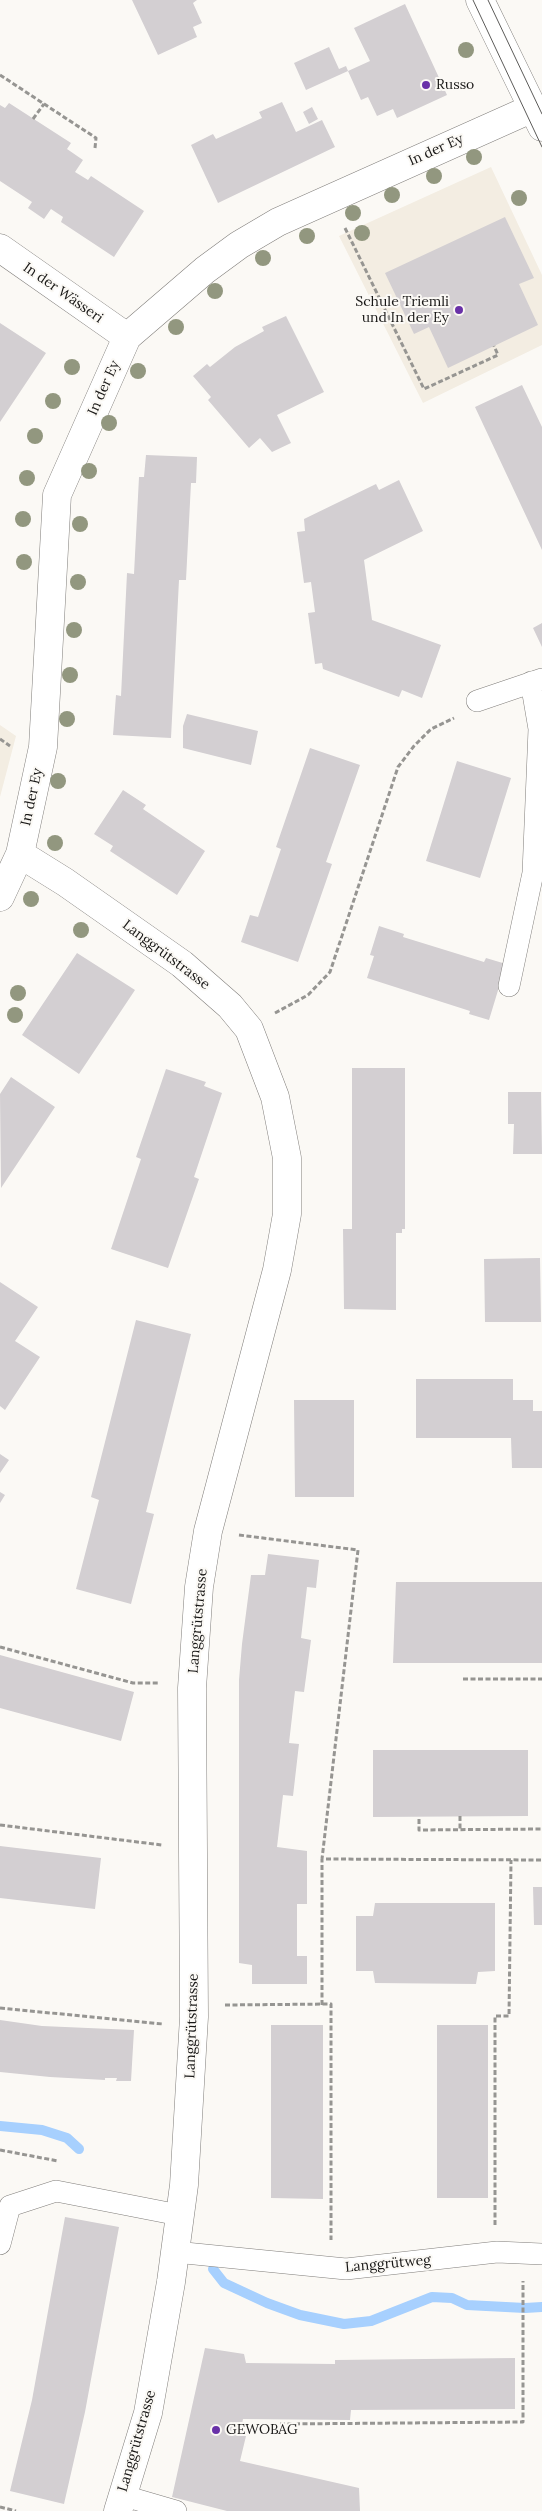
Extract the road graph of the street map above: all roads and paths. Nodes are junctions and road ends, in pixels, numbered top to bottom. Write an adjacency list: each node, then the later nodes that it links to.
1 (480, 0): 4 (street)
2 (0, 75): 3 (path)
3 (44, 104): 5 (path); 6 (path)
4 (538, 117): 9 (street, In der Ey)
5 (33, 119)
6 (95, 148)
7 (344, 228): 10 (path)
8 (0, 248): 9 (street, In der Wässeri)
9 (127, 337): 13 (street, In der Ey)
10 (494, 346)
11 (537, 680): 12 (lane); 15 (lane)
12 (477, 701): 16 (path)
13 (20, 854): 14 (street, In der Ey); 35 (street, Langgrütstrasse)
14 (0, 897)
15 (509, 986)
16 (274, 1014)
17 (237, 1535): 28 (path)
18 (0, 1647): 21 (path)
19 (463, 1679): 20 (path)
20 (542, 1679)
21 (169, 1683)
22 (460, 1816): 25 (path)
23 (419, 1819): 25 (path)
24 (0, 1825): 27 (path)
25 (460, 1829): 26 (path)
26 (542, 1829)
27 (168, 1846)
28 (322, 1859): 29 (path); 31 (path)
29 (511, 1860): 30 (path); 38 (path)
30 (542, 1860)
31 (322, 2004): 32 (path); 40 (path)
32 (217, 2005)
33 (0, 2008): 34 (path)
34 (166, 2024)
35 (179, 2215): 36 (lane); 37 (street, Langgrütstrasse)
36 (0, 2244)
37 (175, 2252): 40 (lane, Langgrütweg); 43 (street, Langgrütstrasse)
38 (497, 2252): 39 (lane, Langgrütweg); 40 (lane, Langgrütweg)
39 (542, 2254)
40 (331, 2268)
41 (523, 2303): 42 (path)
42 (280, 2424)
43 (119, 2503): 46 (lane)
44 (0, 2507): 45 (path)
45 (16, 2511)
46 (176, 2511)

